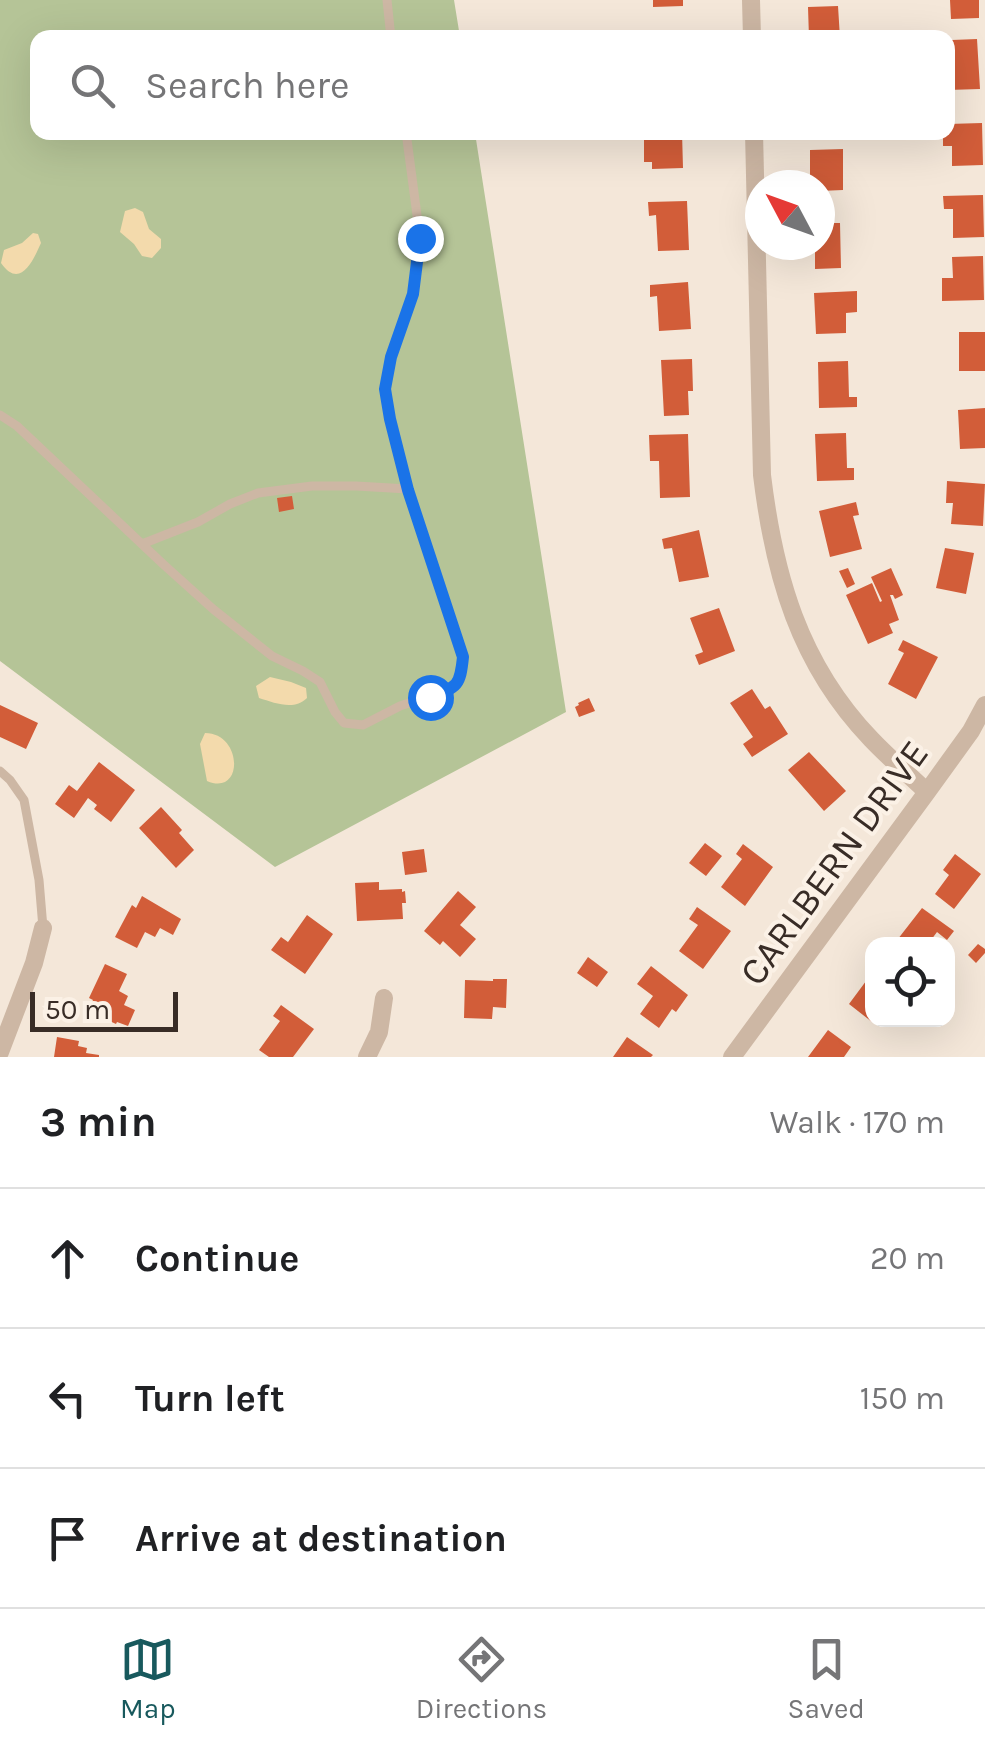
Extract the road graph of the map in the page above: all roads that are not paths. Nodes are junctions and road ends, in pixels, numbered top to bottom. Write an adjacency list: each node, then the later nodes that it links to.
1 (387, 0): 3 (lane)
2 (751, 0): 4 (street)
3 (391, 30)
4 (752, 30)
5 (407, 140): 8 (lane)
6 (754, 140): 12 (street)
7 (0, 415): 9 (lane)
8 (408, 490): 9 (lane); 9 (lane)
9 (142, 544)
10 (985, 705): 12 (street, CARLBERN DRIVE)
11 (0, 771): 13 (lane)
12 (927, 792): 17 (street, CARLBERN DRIVE)
13 (43, 928): 15 (street)
14 (384, 998): 16 (street)
15 (0, 1052)
16 (367, 1057)
17 (732, 1057)

